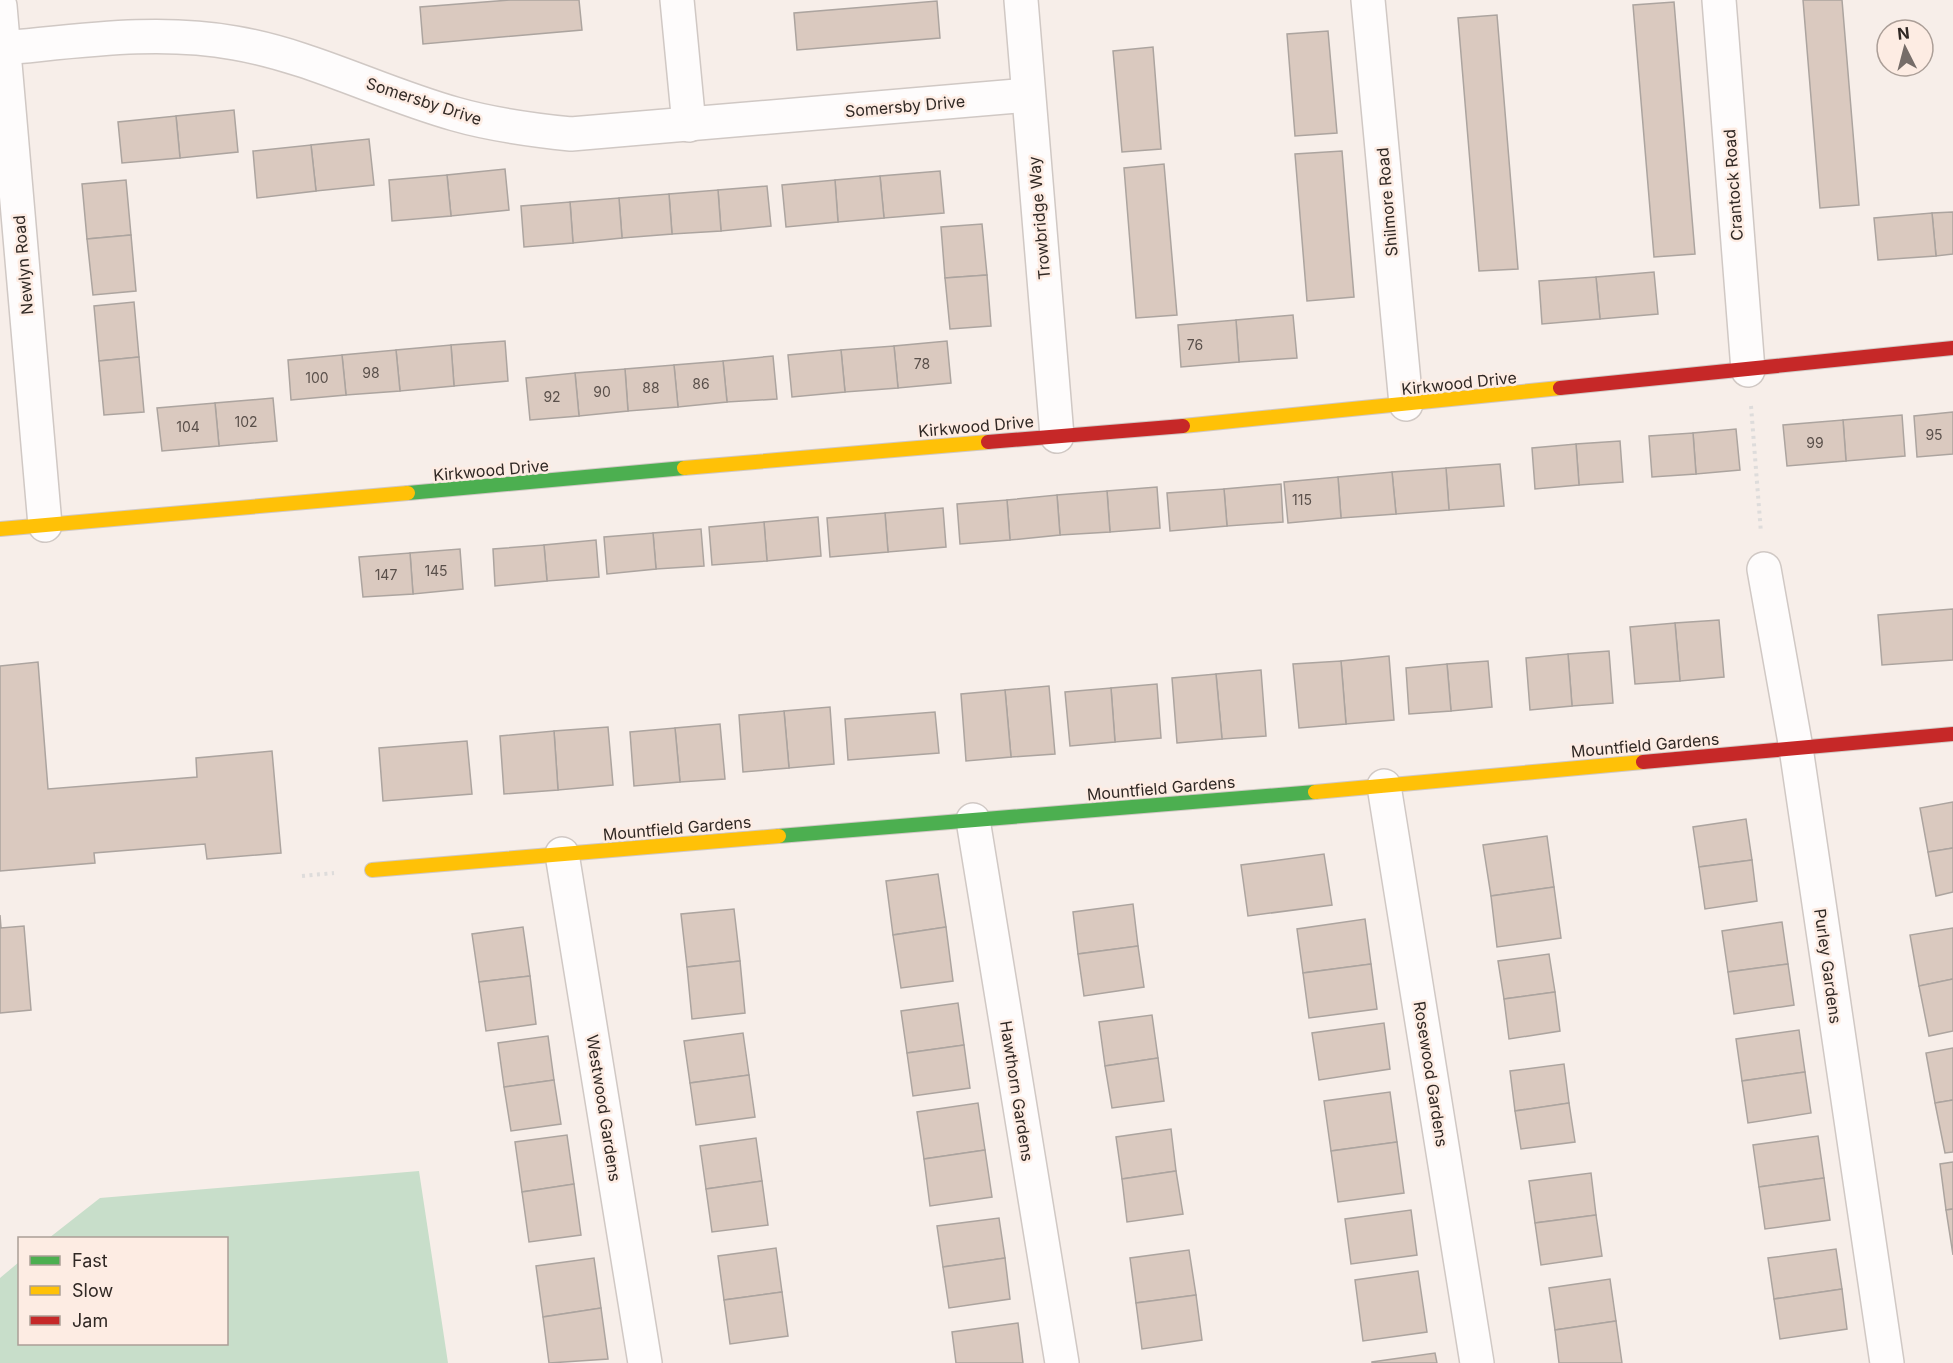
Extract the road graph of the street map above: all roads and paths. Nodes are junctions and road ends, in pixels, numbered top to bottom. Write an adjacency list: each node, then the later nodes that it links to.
1 (677, 0): 8 (street)
2 (1020, 0): 7 (street, Trowbridge Way)
3 (1368, 0): 11 (street, Shilmore Road)
4 (1719, 0): 10 (street, Crantock Road)
5 (0, 6): 6 (street, Newlyn Road)
6 (4, 48): 8 (street, Somersby Drive); 14 (street, Newlyn Road)
7 (1028, 95): 8 (street, Somersby Drive); 12 (street, Trowbridge Way)
8 (689, 125)
9 (1953, 348): 10 (street, Kirkwood Drive)
10 (1748, 370): 11 (street, Kirkwood Drive)
11 (1406, 405): 12 (street, Kirkwood Drive)
12 (1057, 436): 14 (street, Kirkwood Drive)
13 (1754, 449): 16 (path)
14 (45, 525): 15 (street, Kirkwood Drive)
15 (0, 529)
16 (1764, 569): 18 (street, Purley Gardens)
17 (1953, 734): 18 (street, Mountfield Gardens)
18 (1796, 748): 19 (street, Mountfield Gardens); 26 (street, Purley Gardens)
19 (1384, 786): 20 (street, Mountfield Gardens); 25 (street, Rosewood Gardens)
20 (973, 820): 21 (street, Mountfield Gardens); 24 (street, Hawthorn Gardens)
21 (562, 854): 22 (street, Mountfield Gardens); 23 (street, Westwood Gardens)
22 (372, 870)
23 (645, 1363)
24 (1062, 1363)
25 (1477, 1363)
26 (1887, 1363)

